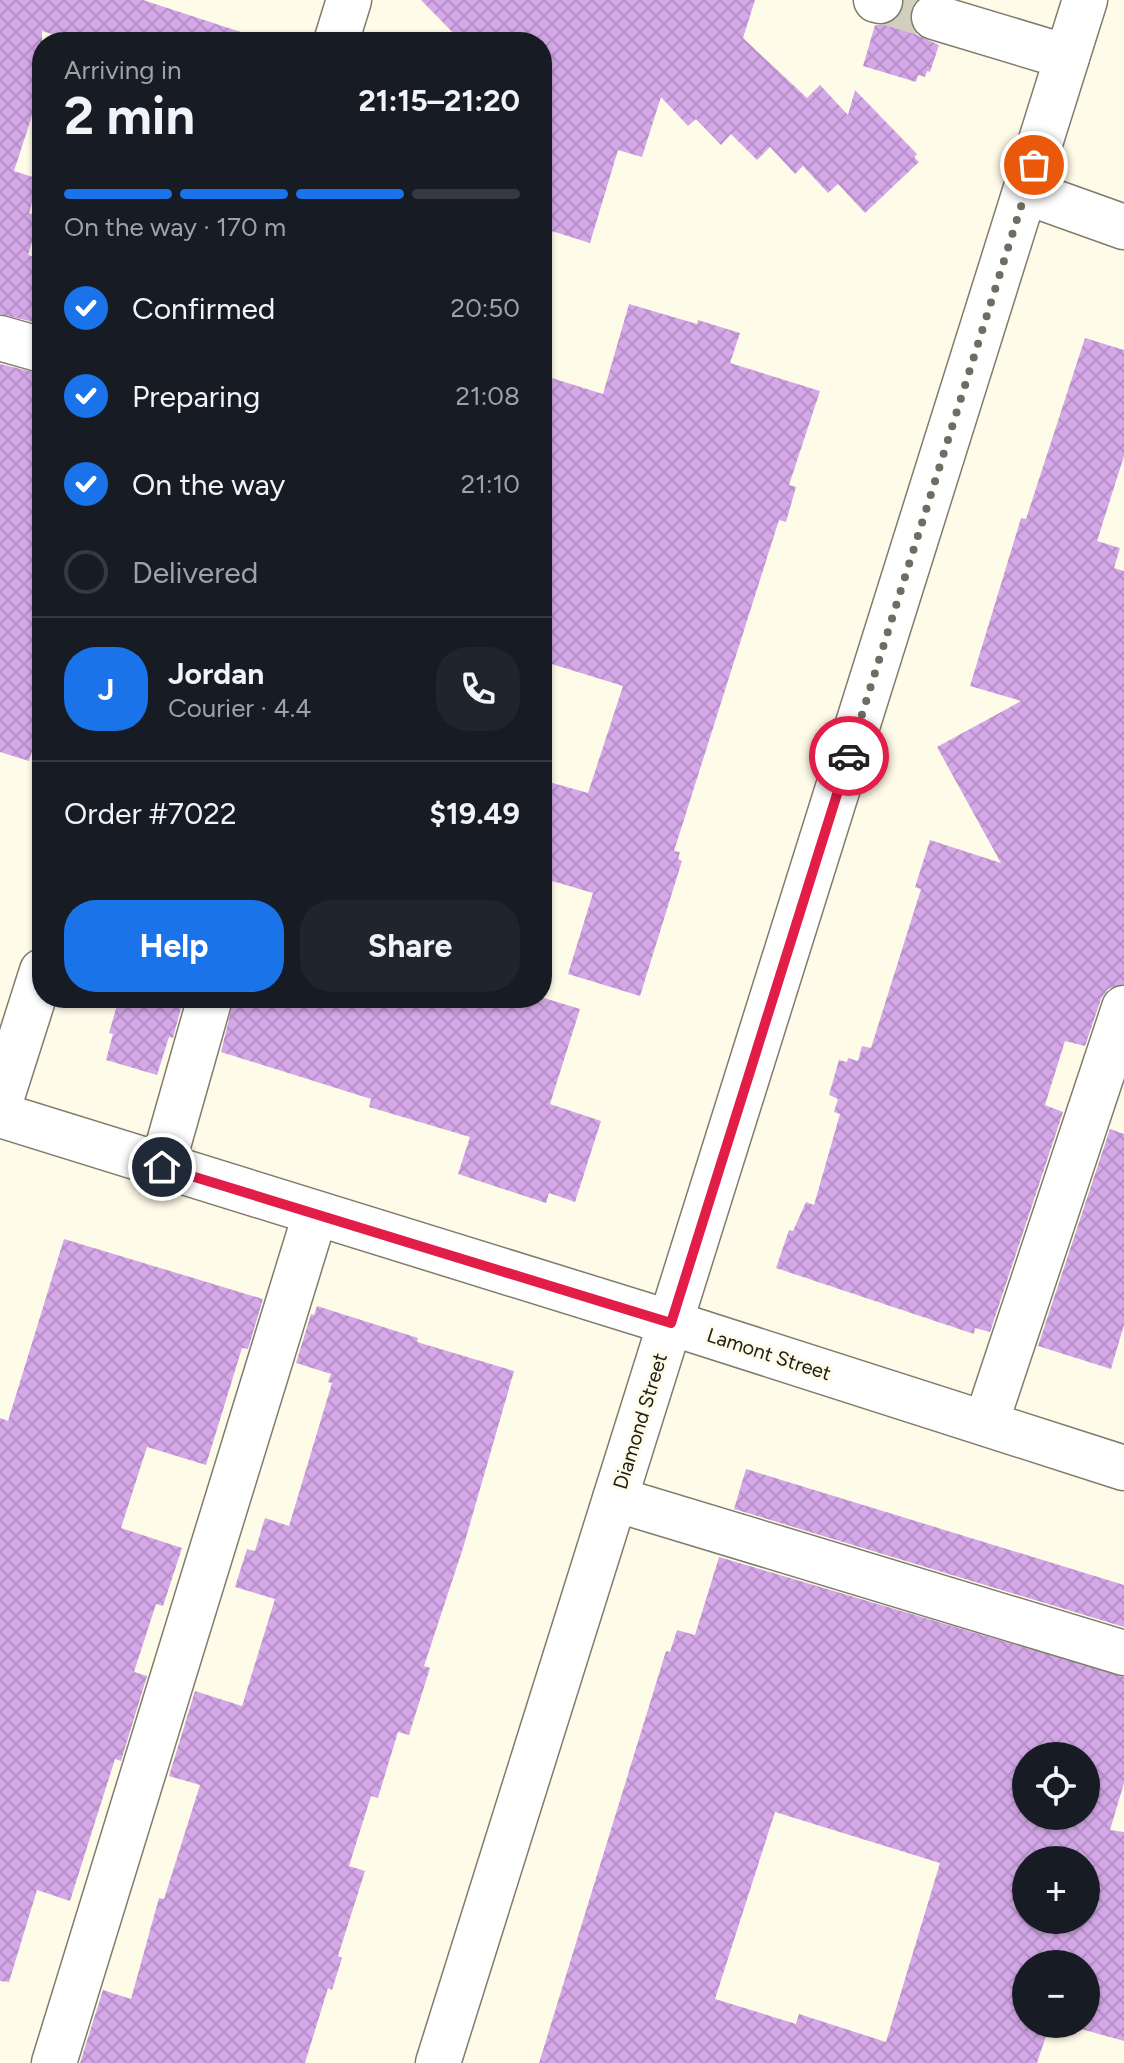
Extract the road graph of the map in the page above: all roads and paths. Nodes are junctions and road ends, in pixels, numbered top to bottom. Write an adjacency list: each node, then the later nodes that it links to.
1 (349, 0): 4 (street)
2 (1085, 0): 5 (street, Diamond Street)
3 (934, 17): 5 (street)
4 (339, 32)
5 (1067, 57): 6 (street, Diamond Street)
6 (1026, 192): 7 (street); 17 (street, Diamond Street)
7 (1124, 227)
8 (0, 338): 9 (street)
9 (32, 347)
10 (32, 1002): 13 (street)
11 (207, 1008): 15 (street)
12 (1124, 1008): 18 (street)
13 (0, 1103)
14 (0, 1115): 15 (street, Lamont Street)
15 (162, 1167): 16 (street, Lamont Street)
16 (315, 1215): 17 (street, Lamont Street); 22 (street)
17 (671, 1323): 18 (street, Lamont Street); 20 (street, Diamond Street)
18 (986, 1423): 19 (street, Lamont Street)
19 (1124, 1468)
20 (615, 1499): 21 (street); 23 (street, Diamond Street)
21 (1124, 1653)
22 (54, 2063)
23 (438, 2063)

